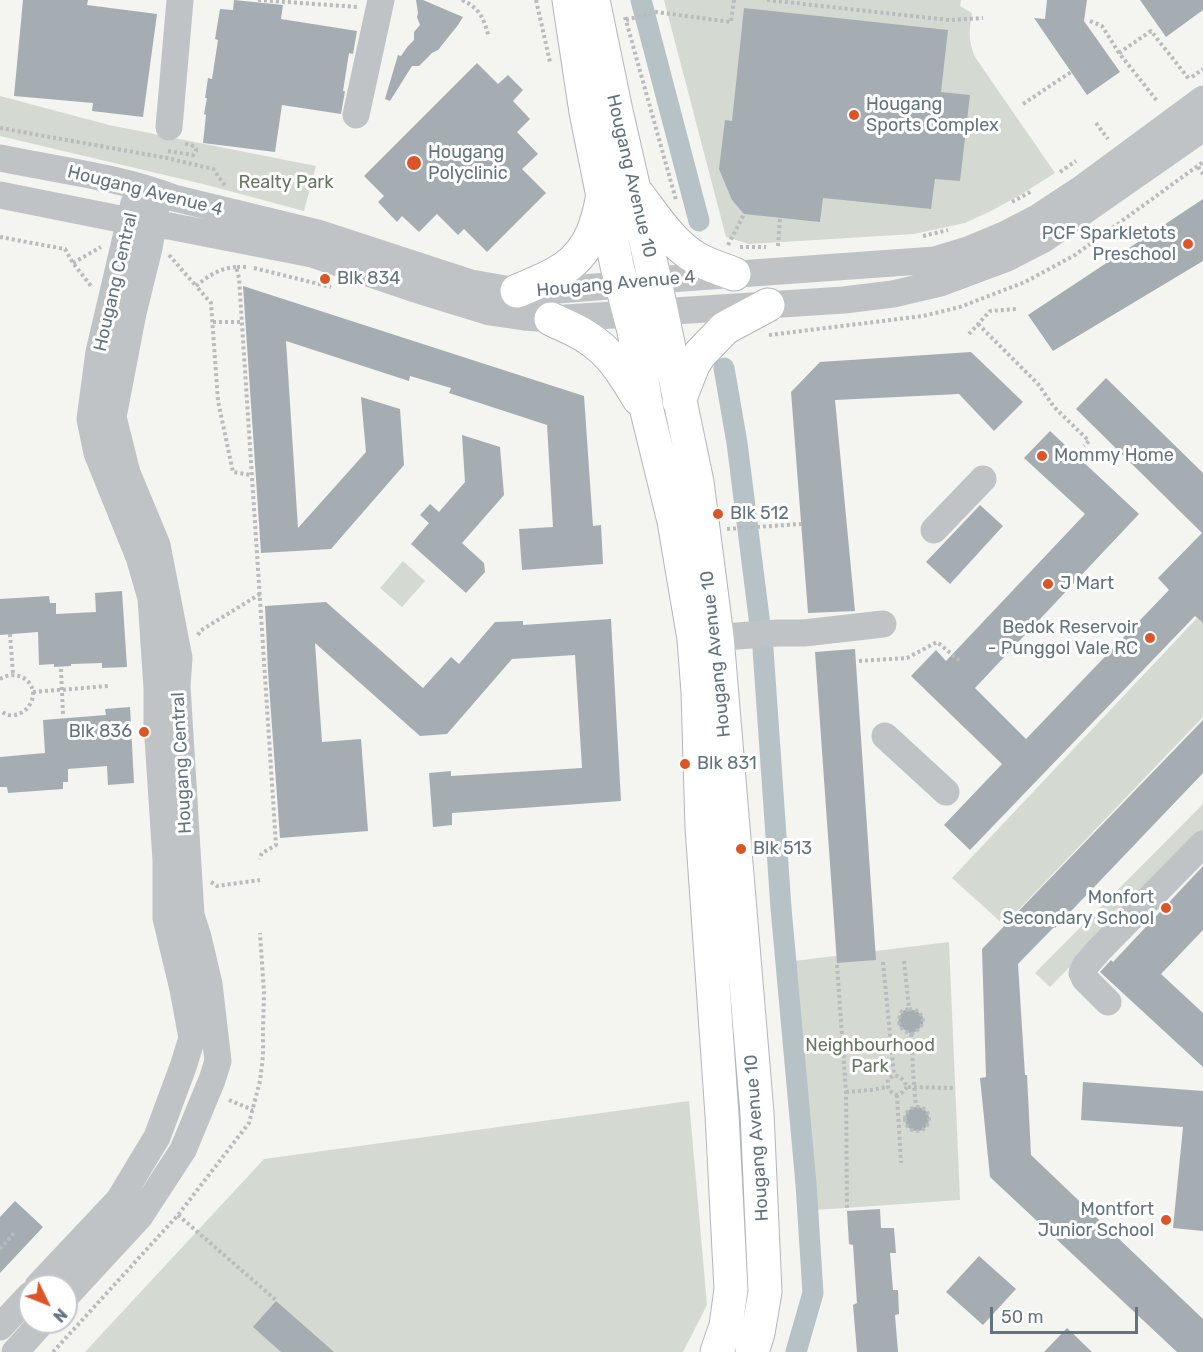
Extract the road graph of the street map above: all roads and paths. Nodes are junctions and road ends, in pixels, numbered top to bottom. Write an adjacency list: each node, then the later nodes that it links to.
1 (180, 0): 24 (street)
2 (258, 0): 8 (path)
3 (462, 0): 13 (path)
4 (569, 0): 37 (main road, Hougang Avenue 10)
5 (593, 0): 37 (main road, Hougang Avenue 10)
6 (734, 0): 11 (path)
7 (767, 0): 10 (path)
8 (380, 5): 21 (street)
9 (624, 10): 11 (path)
10 (983, 18)
11 (628, 19): 41 (path)
12 (1090, 21): 14 (path)
13 (489, 37)
14 (1119, 53): 17 (path); 19 (path)
15 (1203, 69): 19 (path)
16 (1071, 72): 18 (path)
17 (1158, 102): 19 (path); 20 (path)
18 (1023, 104)
19 (1190, 104): 39 (street, Hougang Avenue 4)
20 (1149, 109)
21 (356, 115)
22 (1096, 123): 26 (path)
23 (0, 128): 30 (path)
24 (174, 134): 30 (path)
25 (1115, 134): 26 (path)
26 (1108, 140): 27 (path)
27 (1100, 145)
28 (1083, 156): 33 (path)
29 (0, 158): 35 (street, Hougang Avenue 4)
30 (167, 158): 36 (path)
31 (1198, 167): 32 (path)
32 (1203, 174)
33 (1052, 178)
34 (1036, 189): 40 (path)
35 (149, 190): 44 (street, Hougang Central); 57 (street, Hougang Avenue 4)
36 (231, 193)
37 (619, 193): 53 (main road); 57 (main road); 58 (main road, Hougang Avenue 10)
38 (0, 195): 44 (street, Hougang Avenue 4)
39 (1087, 198): 53 (street, Hougang Avenue 4); 59 (street, Hougang Avenue 4)
40 (1010, 204)
41 (678, 207)
42 (744, 214): 48 (path)
43 (780, 218): 50 (path)
44 (141, 223): 61 (street, Hougang Avenue 4); 74 (street, Hougang Central)
45 (953, 228): 46 (path)
46 (921, 236)
47 (0, 237): 49 (path)
48 (730, 240)
49 (105, 245)
50 (777, 246)
51 (767, 247): 53 (path)
52 (165, 250): 55 (path)
53 (730, 261): 58 (street, Hougang Avenue 4)
54 (236, 267): 55 (path); 56 (path); 63 (path)
55 (196, 286): 62 (path)
56 (339, 289)
57 (518, 291): 58 (street, Hougang Avenue 4)
58 (641, 298): 59 (street, Hougang Avenue 4); 61 (street, Hougang Avenue 4); 66 (main road, Hougang Avenue 10); 67 (main road, Hougang Avenue 10)
59 (768, 305): 66 (main road)
60 (1016, 309): 64 (path)
61 (551, 319): 67 (main road)
62 (213, 322): 63 (path); 69 (path)
63 (242, 322): 69 (path)
64 (978, 324): 65 (path); 68 (path)
65 (969, 334)
66 (679, 401): 78 (main road, Hougang Avenue 10)
67 (647, 411): 78 (main road, Hougang Avenue 10)
68 (1084, 446)
69 (251, 475): 75 (path)
70 (982, 479): 73 (street)
71 (801, 524): 72 (path)
72 (732, 529)
73 (934, 530)
74 (148, 551): 105 (street, Hougang Central); 106 (street, Hougang Central)
75 (260, 594): 79 (path); 93 (path)
76 (883, 624): 78 (street)
77 (10, 634): 83 (path)
78 (715, 638): 130 (main road, Hougang Avenue 10); 131 (main road, Hougang Avenue 10)
79 (195, 639)
80 (859, 661): 81 (path)
81 (960, 661)
82 (61, 669): 86 (path)
83 (13, 674): 84 (path); 87 (path)
84 (0, 679)
85 (109, 686): 86 (path)
86 (62, 690): 87 (path); 89 (path)
87 (33, 692): 88 (path)
88 (0, 711)
89 (63, 715)
90 (885, 736): 91 (street)
91 (946, 792)
92 (1203, 844): 100 (street)
93 (259, 859)
94 (209, 876): 95 (path)
95 (260, 880)
96 (260, 933): 119 (path)
97 (904, 961): 101 (path)
98 (883, 962): 103 (path)
99 (837, 965): 112 (path)
100 (1108, 1002)
101 (909, 1009): 102 (path); 104 (path)
102 (898, 1022): 103 (path); 104 (path)
103 (889, 1023): 107 (path)
104 (911, 1034): 108 (path)
105 (186, 1059): 106 (street); 122 (street, Hougang Central)
106 (215, 1070): 123 (street, Hougang Central)
107 (894, 1075): 109 (path); 110 (path)
108 (914, 1086): 110 (path); 111 (path); 114 (path)
109 (887, 1087): 112 (path); 113 (path)
110 (906, 1087): 113 (path)
111 (955, 1088)
112 (846, 1092): 118 (path)
113 (897, 1095): 116 (path)
114 (916, 1106): 115 (path); 115 (path)
115 (906, 1124): 116 (path)
116 (899, 1132): 117 (path)
117 (901, 1163)
118 (847, 1211)
119 (178, 1215): 124 (path); 129 (path)
120 (16, 1231): 121 (path)
121 (0, 1249)
122 (49, 1274)
123 (78, 1283)
124 (276, 1301)
125 (18, 1308): 126 (street)
126 (0, 1327)
127 (31, 1334): 128 (street)
128 (15, 1352)
129 (53, 1352)
130 (717, 1352)
131 (752, 1352)

